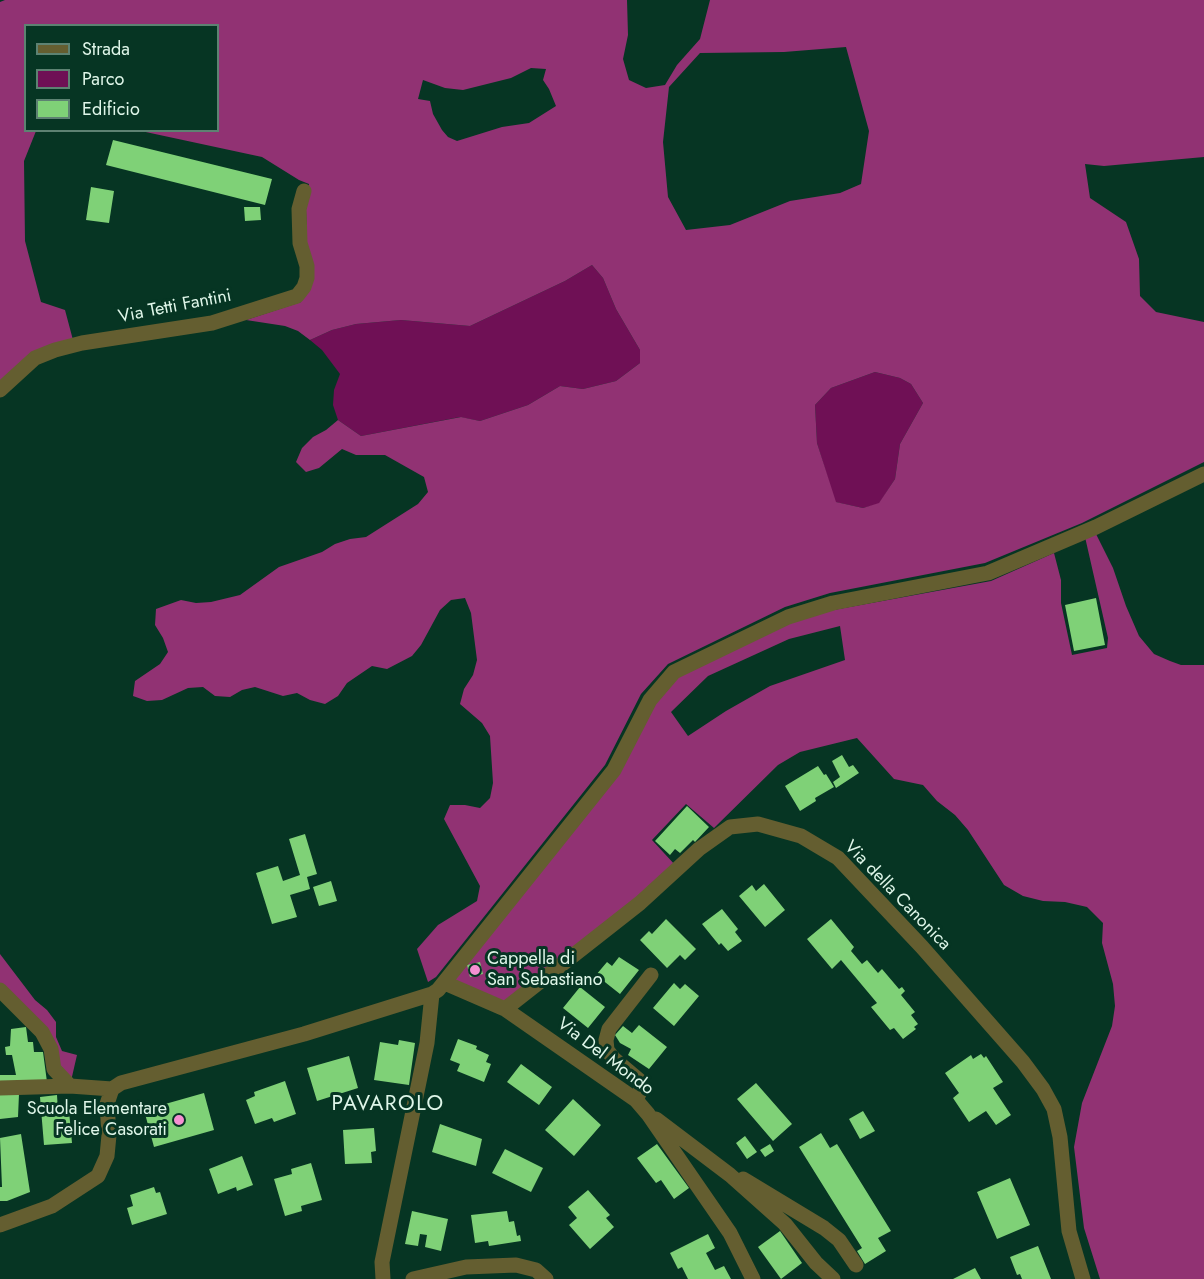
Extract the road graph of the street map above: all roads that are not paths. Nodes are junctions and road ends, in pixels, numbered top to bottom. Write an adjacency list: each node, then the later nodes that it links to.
1 (304, 191): 2 (street, Via Tetti Fantini)
2 (0, 390)
3 (1204, 474): 5 (street)
4 (651, 975): 12 (street)
5 (445, 983): 7 (street); 8 (street, Via Del Mondo)
6 (0, 990): 9 (street)
7 (432, 994): 11 (street); 17 (street)
8 (506, 1009): 12 (street, Via Del Mondo); 22 (street, Via della Canonica)
9 (70, 1086): 10 (street); 11 (street)
10 (0, 1088)
11 (112, 1089): 15 (street)
12 (636, 1100): 13 (street, Via Del Mondo)
13 (648, 1114): 14 (street); 20 (street, Via Del Mondo)
14 (730, 1175): 16 (street); 21 (street)
15 (0, 1225)
16 (856, 1265)
17 (383, 1279)
18 (413, 1279): 19 (street)
19 (546, 1279)
20 (753, 1279)
21 (833, 1279)
22 (1083, 1279)

